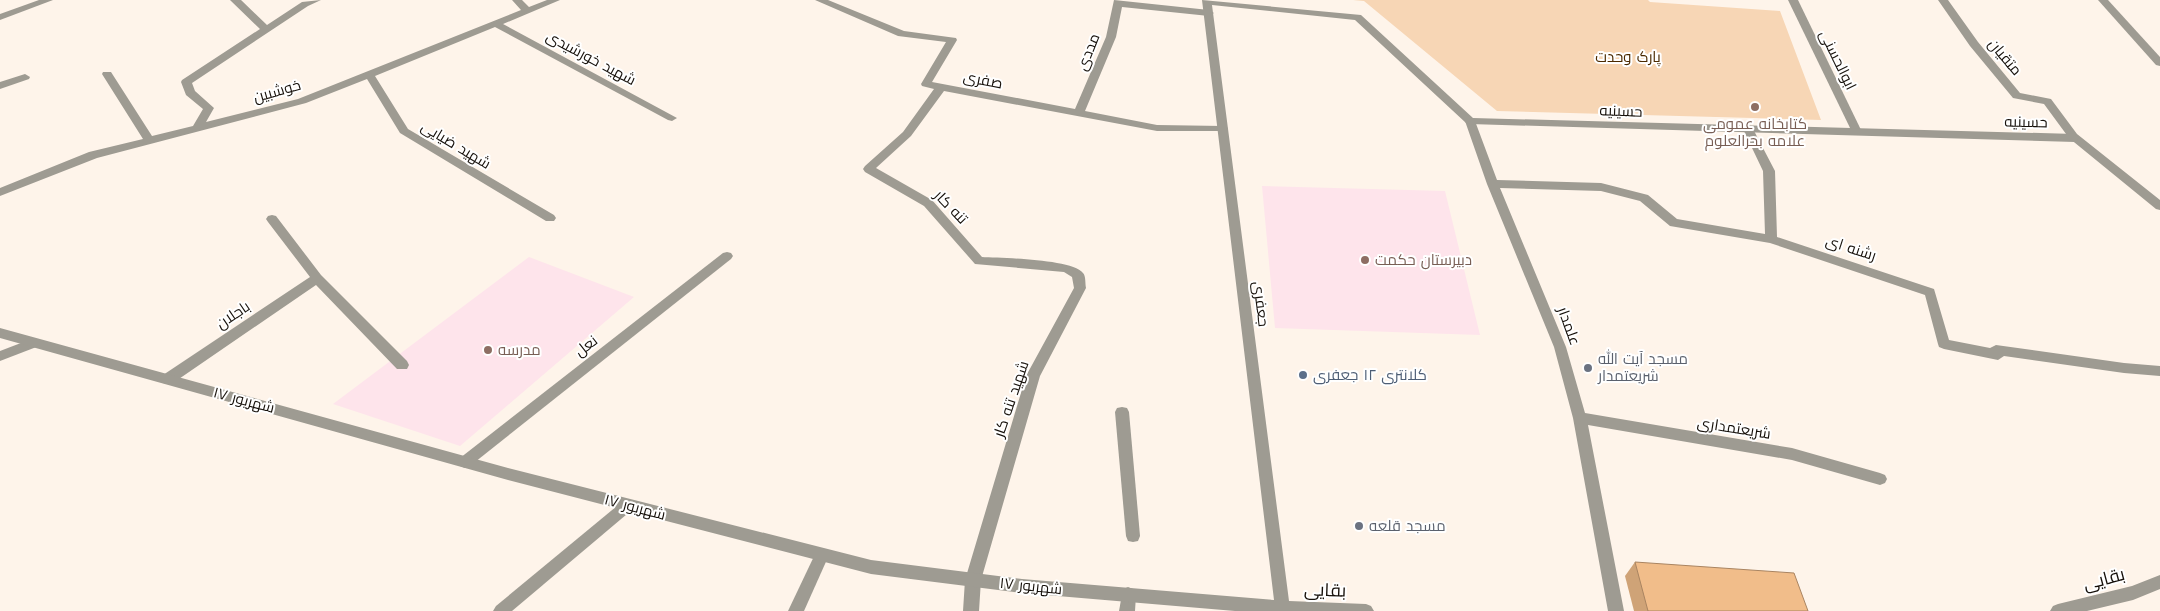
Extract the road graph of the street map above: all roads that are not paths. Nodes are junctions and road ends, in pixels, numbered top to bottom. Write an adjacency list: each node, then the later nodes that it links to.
1 (45, 0): 13 (street)
2 (235, 0): 15 (street)
3 (316, 0): 15 (street)
4 (517, 0): 12 (street)
5 (555, 0): 12 (street, خوشبین)
6 (820, 0): 21 (street, صفری)
7 (1792, 0): 28 (street, ابوالحسنی)
8 (1943, 0): 29 (street, متقیان)
9 (2103, 0): 16 (street)
10 (1118, 2): 11 (street); 22 (street, مددی)
11 (1208, 5): 24 (street); 26 (street, جعفری)
12 (527, 11): 14 (street, خوشبین)
13 (0, 17)
14 (496, 24): 18 (street, خوشبین); 23 (street, شهید خورشیدی)
15 (267, 30): 25 (street)
16 (2160, 63)
17 (107, 74): 30 (street)
18 (369, 74): 25 (street, خوشبین); 34 (street, شهید ضیایی)
19 (25, 77): 20 (street)
20 (0, 86)
21 (941, 87): 22 (street, صفری); 38 (street, تنه کار)
22 (1079, 113): 26 (street, صفری)
23 (672, 118)
24 (1470, 122): 27 (street, حسینیه); 31 (street, علمدار)
25 (197, 128): 30 (street, خوشبین)
26 (1223, 129): 56 (street, جعفری)
27 (1748, 129): 28 (street, حسینیه); 36 (street)
28 (1857, 132): 29 (street, حسینیه)
29 (2075, 138): 33 (street, متقیان)
30 (149, 140): 32 (street, خوشبین)
31 (1493, 184): 36 (street, رشنه ای); 47 (street, علمدار)
32 (0, 192)
33 (2160, 206)
34 (550, 218)
35 (272, 219): 39 (street)
36 (1772, 239): 44 (street, رشنه ای)
37 (727, 256): 48 (street, نعل)
38 (979, 261): 53 (street, شهید تنه کار)
39 (316, 278): 43 (street); 45 (street, باجلان)
40 (0, 333): 41 (street, ۱۷ شهریور)
41 (34, 343): 42 (street); 45 (street, ۱۷ شهریور)
42 (0, 356)
43 (402, 365)
44 (2160, 371)
45 (168, 379): 48 (street, ۱۷ شهریور)
46 (1122, 412): 51 (street)
47 (1580, 418): 49 (street, شریعتمداری); 62 (street, علمدار)
48 (465, 462): 50 (street, ۱۷ شهریور)
49 (1880, 480)
50 (628, 505): 52 (street, ۱۷ شهریور); 57 (street)
51 (1133, 536)
52 (822, 555): 53 (street, ۱۷ شهریور); 58 (street)
53 (973, 580): 55 (street, ۱۷ شهریور); 59 (street)
54 (2160, 582): 63 (street, بقایی)
55 (1128, 594): 56 (street, ۱۷ شهریور); 60 (street)
56 (1283, 610): 61 (street, بقایی)
57 (501, 611)
58 (796, 611)
59 (971, 611)
60 (1127, 611)
61 (1366, 611)
62 (1616, 611)
63 (2058, 611)

